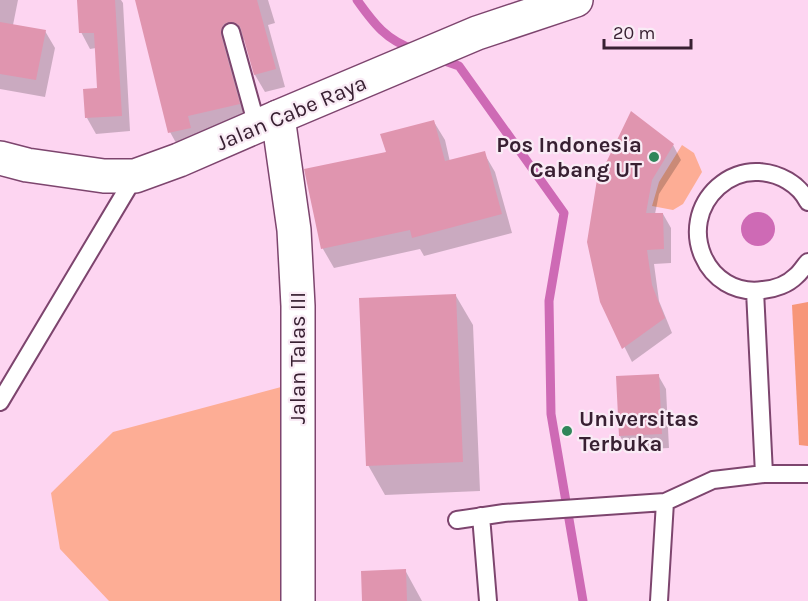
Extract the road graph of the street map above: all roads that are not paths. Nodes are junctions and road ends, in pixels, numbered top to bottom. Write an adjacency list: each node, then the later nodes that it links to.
1 (560, 3): 3 (main road, Jalan Cabe Raya)
2 (231, 32): 3 (lane)
3 (268, 121): 5 (main road, Jalan Cabe Raya); 15 (main road, Jalan Talas III)
4 (0, 158): 5 (main road, Jalan Cabe Raya)
5 (135, 176): 9 (lane)
6 (808, 202): 8 (lane)
7 (808, 262): 8 (lane)
8 (755, 291): 10 (lane)
9 (0, 402)
10 (765, 474): 11 (lane); 12 (lane)
11 (808, 474)
12 (665, 502): 13 (lane); 17 (lane)
13 (481, 516): 14 (lane); 16 (lane)
14 (457, 520)
15 (298, 601)
16 (488, 601)
17 (659, 601)

